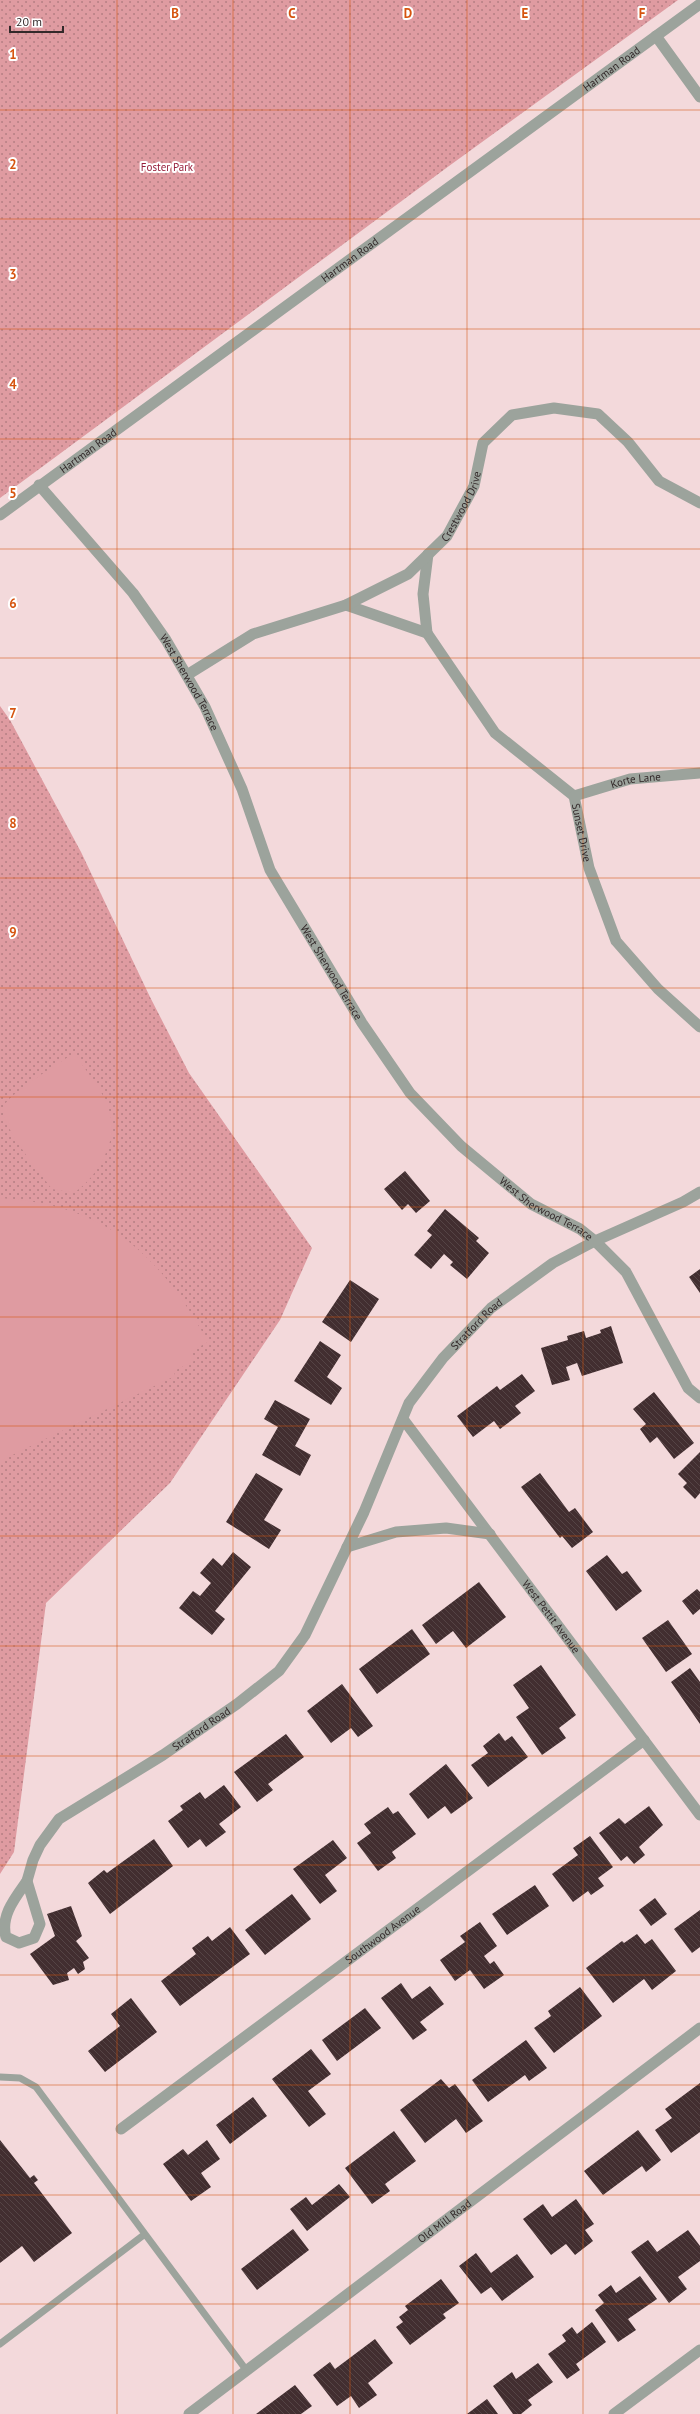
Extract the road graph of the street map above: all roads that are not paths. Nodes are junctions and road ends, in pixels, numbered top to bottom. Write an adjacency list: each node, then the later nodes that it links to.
1 (700, 4): 2 (street, Hartman Road)
2 (656, 36): 3 (street); 4 (street, Hartman Road)
3 (700, 97)
4 (39, 485): 6 (street, Hartman Road); 10 (street, West Sherwood Terrace)
5 (700, 503): 7 (street, Crestwood Drive)
6 (0, 515)
7 (428, 554): 8 (street, Crestwood Drive); 9 (street, Sunset Drive)
8 (346, 605): 9 (street); 10 (street, Crestwood Drive)
9 (427, 633): 12 (street, Sunset Drive)
10 (187, 674): 15 (street, West Sherwood Terrace)
11 (700, 773): 12 (street, Korte Lane)
12 (574, 796): 13 (street, Sunset Drive)
13 (700, 1027)
14 (700, 1192): 15 (street, Stratford Road)
15 (595, 1241): 16 (street, West Sherwood Terrace); 17 (street, Stratford Road)
16 (700, 1398)
17 (403, 1419): 18 (street, West Pettit Avenue); 19 (street, Stratford Road)
18 (490, 1534): 19 (street); 20 (street, West Pettit Avenue)
19 (347, 1547): 22 (street, Stratford Road)
20 (644, 1740): 21 (street, West Pettit Avenue); 25 (street, Southwood Avenue)
21 (700, 1815)
22 (27, 1881): 22 (street, Stratford Road)
23 (700, 2028): 29 (street, Old Mill Road)
24 (0, 2077): 26 (lane)
25 (121, 2129)
26 (145, 2234): 27 (lane); 29 (lane)
27 (0, 2344)
28 (700, 2350): 31 (street)
29 (247, 2371): 30 (street, Old Mill Road)
30 (189, 2414)
31 (614, 2414)

